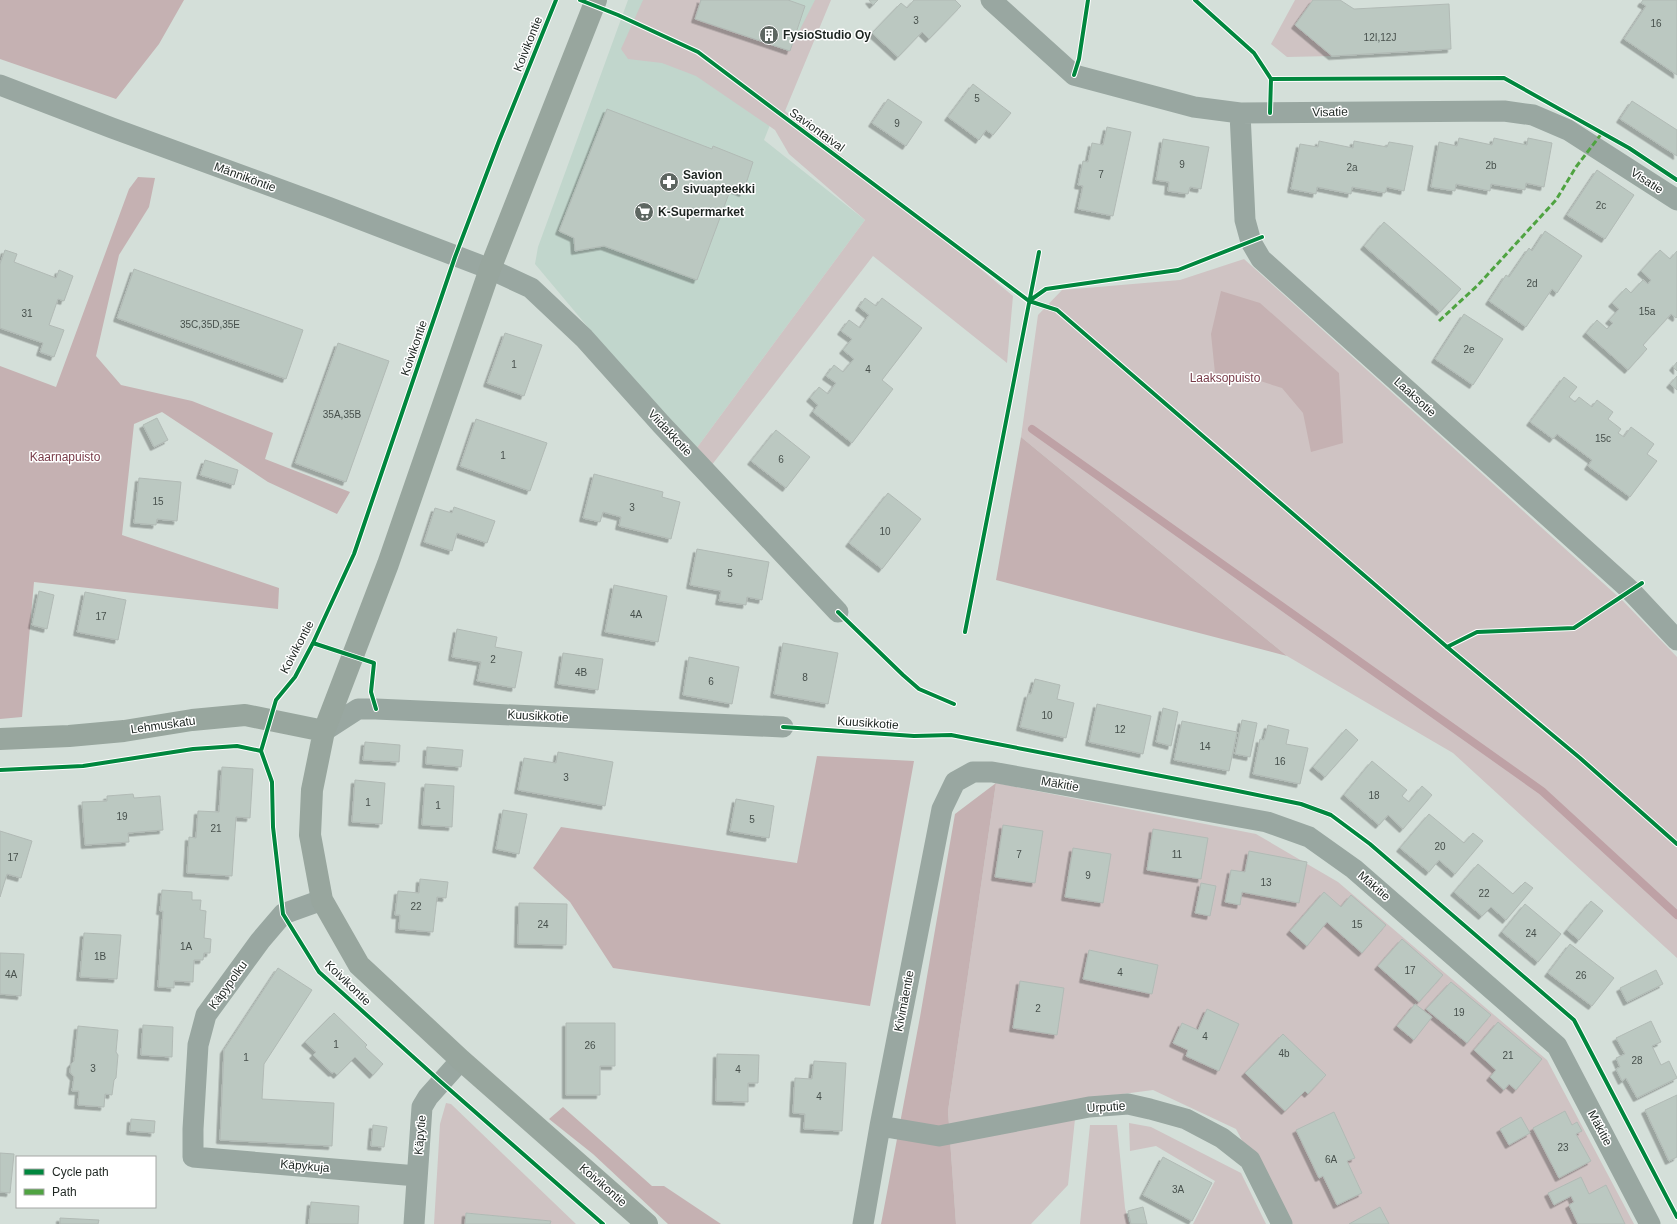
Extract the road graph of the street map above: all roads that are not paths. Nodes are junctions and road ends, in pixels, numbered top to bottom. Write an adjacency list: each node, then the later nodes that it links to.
1 (596, 0): 6 (main road, Koivikontie)
2 (991, 0): 4 (street, Visatie)
3 (0, 85): 6 (street, Männiköntie)
4 (1240, 113): 5 (street, Visatie); 8 (street, Laaksotie)
5 (1677, 200)
6 (490, 269): 7 (street, Viidakkotie); 10 (main road, Koivikontie)
7 (838, 612)
8 (1677, 640)
9 (783, 727): 10 (street, Kuusikkotie)
10 (324, 731): 11 (main road, Lehmuskatu); 13 (main road, Koivikontie)
11 (0, 739)
12 (955, 782): 15 (street, Kivimäentie); 22 (street, Mäkitie)
13 (322, 900): 14 (main road, Koivikontie); 16 (street, Käpypolku)
14 (461, 1060): 17 (street, Käpytie); 19 (main road, Koivikontie)
15 (880, 1126): 20 (street, Kivimäentie); 21 (street, Urputie)
16 (193, 1157): 17 (street, Käpykuja)
17 (416, 1176): 18 (street, Käpytie)
18 (414, 1224)
19 (647, 1224)
20 (862, 1224)
21 (1282, 1224)
22 (1650, 1224)

